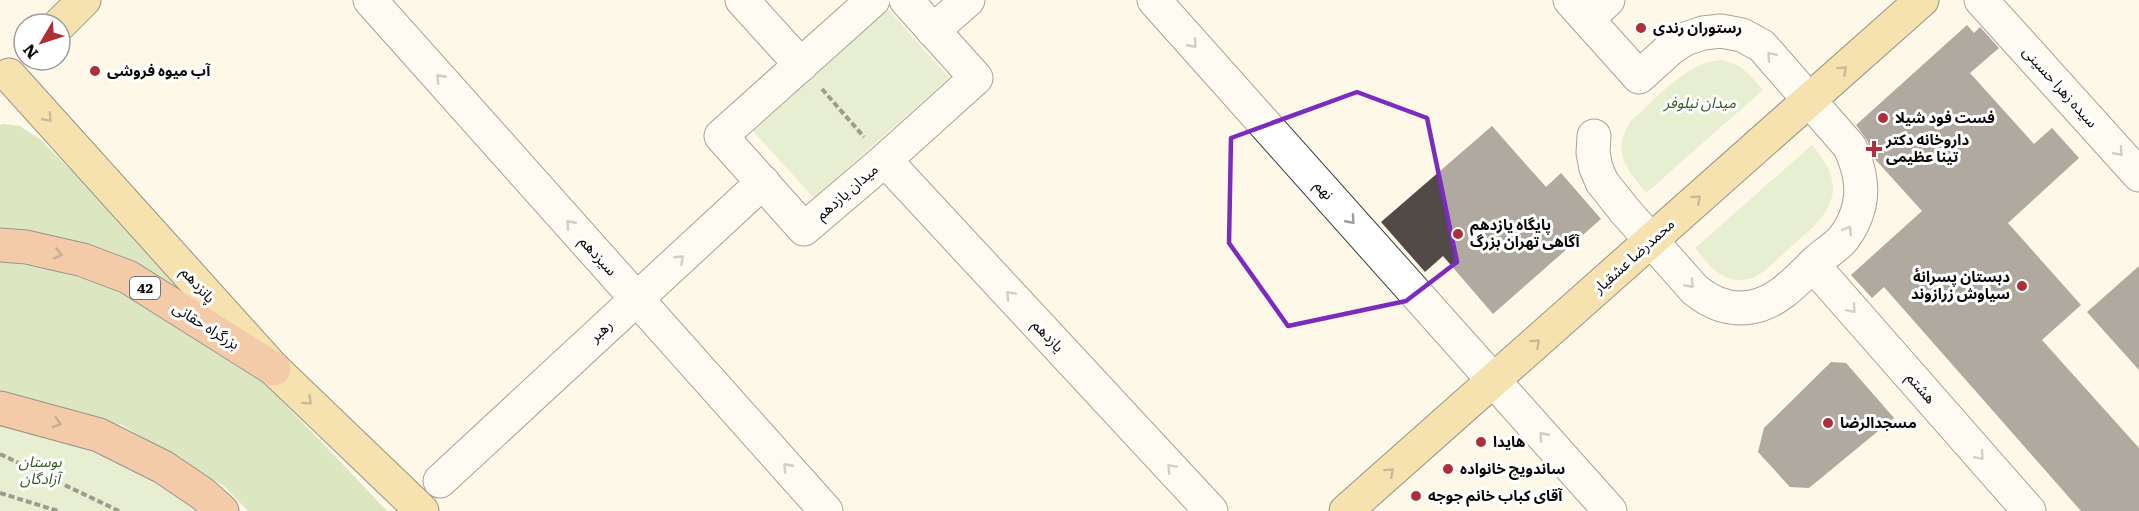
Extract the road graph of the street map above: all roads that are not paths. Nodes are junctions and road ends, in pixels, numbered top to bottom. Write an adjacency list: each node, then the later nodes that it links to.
1 (84, 0): 11 (main road)
2 (370, 0): 23 (street, سیزدهم, one-way to 2)
3 (742, 0): 13 (street)
4 (873, 0): 13 (street, میدان یازدهم)
5 (906, 0): 12 (street, میدان یازدهم)
6 (968, 0): 12 (street)
7 (1154, 0): 25 (street, نهم, one-way to 25)
8 (1922, 0): 15 (main road, محمدرضا عشقیار, one-way to 8)
9 (1981, 0): 18 (street, سیده زهرا حسینی, one-way to 18)
10 (1588, 6): 15 (street, one-way to 10)
11 (72, 12)
12 (933, 31): 17 (street, میدان یازدهم)
13 (801, 65): 19 (street, میدان یازدهم)
14 (11, 72): 24 (main road, پانزدهم, one-way to 24)
15 (1809, 100): 20 (main road, محمدرضا عشقیار, one-way to 15); 22 (street, one-way to 15)
16 (1594, 136): 20 (street)
17 (885, 160): 19 (street, میدان یازدهم); 31 (street, یازدهم, one-way to 17)
18 (2139, 175)
19 (763, 182): 23 (street, رهبر, one-way to 19)
20 (1651, 240): 22 (street, one-way to 22); 25 (main road, محمدرضا عشقیار, one-way to 20)
21 (0, 245): 24 (highway, بزرگراه حقانی / 42, one-way to 24)
22 (1813, 265): 34 (street, هشتم, one-way to 34)
23 (637, 299): 27 (street, رهبر); 30 (street, سیزدهم, one-way to 23)
24 (274, 369): 29 (main road, پانزدهم, one-way to 29)
25 (1494, 380): 32 (main road, محمدرضا عشقیار, one-way to 25); 33 (street, نهم, one-way to 25)
26 (0, 408): 28 (highway, one-way to 28)
27 (440, 481)
28 (222, 511)
29 (422, 511)
30 (826, 511)
31 (1211, 511)
32 (1346, 511)
33 (1610, 511)
34 (2029, 511)

